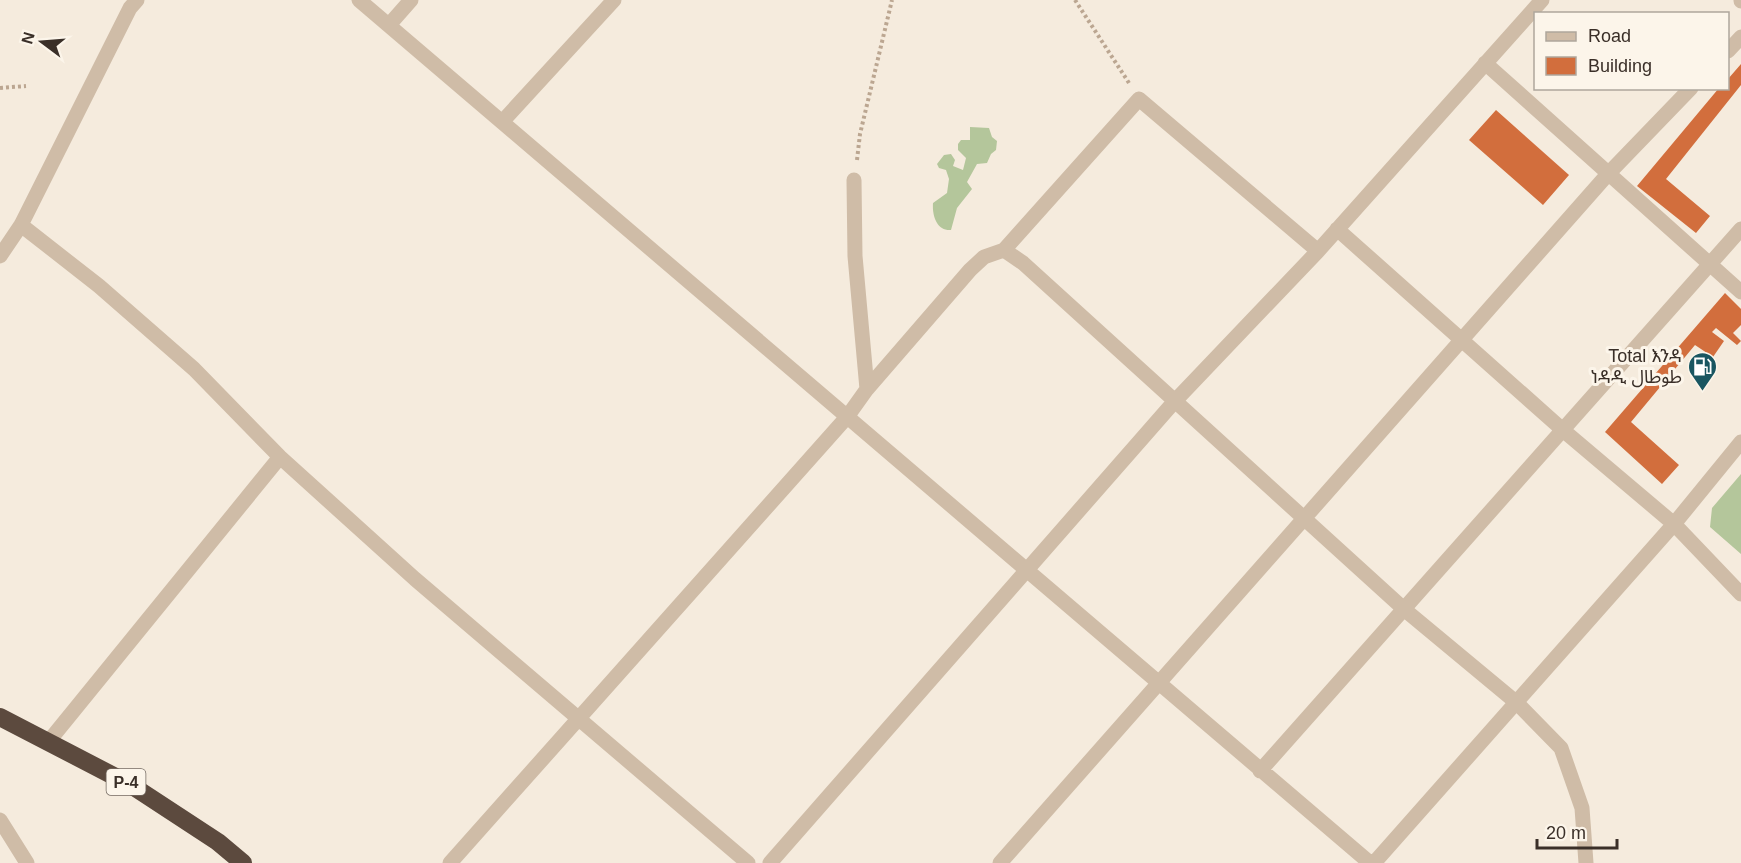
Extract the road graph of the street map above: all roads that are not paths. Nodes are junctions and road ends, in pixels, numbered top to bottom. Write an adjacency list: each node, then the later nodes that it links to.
1 (137, 0): 14 (street)
2 (359, 0): 6 (street)
3 (411, 0): 6 (street)
4 (614, 0): 11 (street)
5 (1542, 0): 9 (street)
6 (389, 25): 11 (street)
7 (1741, 37): 8 (street)
8 (1729, 50)
9 (1485, 63): 12 (street); 15 (street)
10 (1689, 90): 12 (street)
11 (502, 122): 25 (street)
12 (1608, 174): 20 (street); 22 (street)
13 (854, 180): 23 (street)
14 (21, 225): 19 (street); 28 (street)
15 (1337, 229): 18 (street); 22 (street)
16 (1741, 229): 20 (street)
17 (1004, 250): 18 (street); 23 (street); 24 (street)
18 (1318, 251): 24 (street)
19 (0, 256)
20 (1710, 265): 21 (street); 26 (street)
21 (1741, 292)
22 (1461, 339): 26 (street); 29 (street)
23 (867, 389): 25 (street)
24 (1174, 402): 29 (street); 31 (street)
25 (847, 417): 31 (street); 37 (street)
26 (1564, 431): 30 (street); 33 (street)
27 (1741, 442): 30 (street)
28 (280, 457): 37 (street); 38 (street)
29 (1304, 517): 33 (street); 34 (street)
30 (1674, 524): 32 (street); 35 (street)
31 (1026, 568): 34 (street); 45 (street)
32 (1741, 594)
33 (1405, 610): 35 (street); 39 (street)
34 (1157, 682): 39 (street); 46 (street)
35 (1517, 703): 48 (street); 49 (street)
36 (0, 717): 38 (highway, P-4)
37 (580, 719): 43 (street); 44 (street)
38 (49, 741): 42 (highway, P-4)
39 (1260, 771): 47 (street)
40 (0, 820): 41 (street)
41 (27, 863)
42 (243, 863)
43 (450, 863)
44 (748, 863)
45 (770, 863)
46 (1000, 863)
47 (1370, 863)
48 (1374, 863)
49 (1586, 863)

